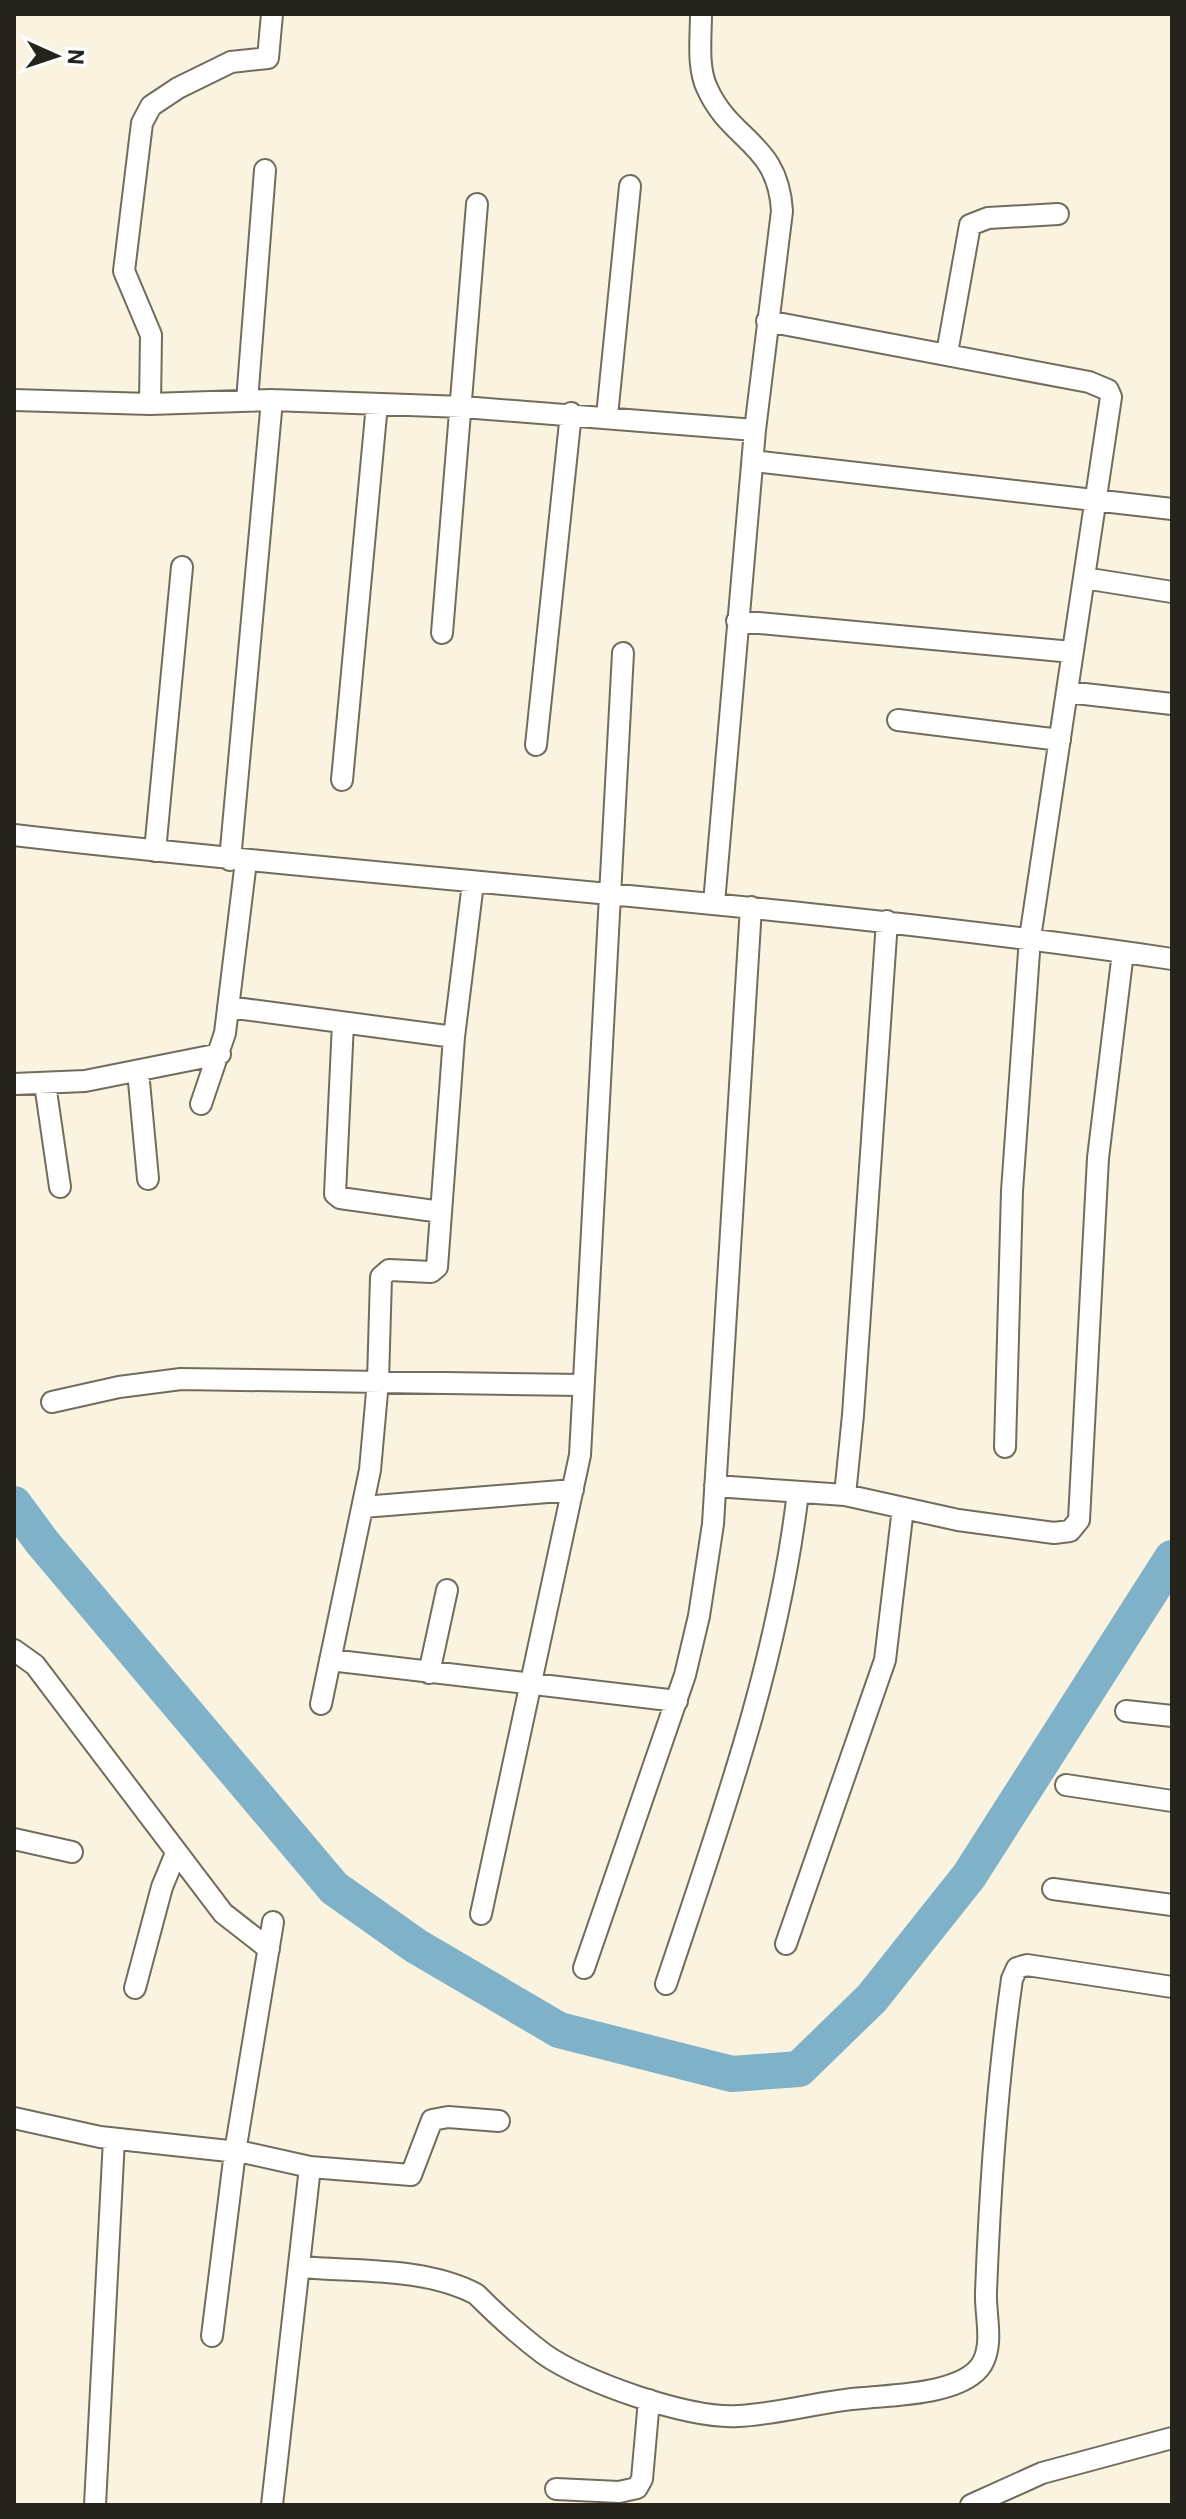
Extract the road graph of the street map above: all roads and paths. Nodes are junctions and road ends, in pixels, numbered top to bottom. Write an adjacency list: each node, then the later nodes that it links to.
1 (272, 14): 12 (street)
2 (701, 14): 7 (street)
3 (265, 170): 11 (street)
4 (630, 186): 16 (street)
5 (477, 204): 14 (street)
6 (1058, 214): 8 (street)
7 (767, 321): 8 (street); 17 (street)
8 (947, 353): 19 (street)
9 (14, 400): 12 (street)
10 (272, 400): 11 (street); 13 (street); 36 (street)
11 (247, 401): 12 (street)
12 (150, 404)
13 (377, 404): 14 (street); 33 (street)
14 (463, 407): 15 (street); 25 (street)
15 (571, 413): 16 (street); 32 (street)
16 (607, 416): 17 (street)
17 (755, 430): 18 (street)
18 (753, 461): 19 (street); 24 (street)
19 (1097, 499): 20 (street); 22 (street)
20 (1172, 509)
21 (182, 567): 35 (street)
22 (1084, 578): 23 (street); 26 (street)
23 (1172, 592)
24 (737, 621): 26 (street); 39 (street)
25 (442, 633)
26 (1072, 652): 28 (street)
27 (623, 653): 38 (street)
28 (1067, 692): 29 (street); 31 (street)
29 (1172, 704)
30 (898, 720): 31 (street)
31 (1060, 740): 42 (street)
32 (536, 745)
33 (342, 780)
34 (14, 835): 35 (street)
35 (155, 851): 36 (street)
36 (238, 861): 37 (street); 45 (street)
37 (473, 883): 38 (street); 47 (street)
38 (608, 893): 39 (street); 57 (street)
39 (714, 903): 40 (street)
40 (751, 907): 41 (street); 60 (street)
41 (887, 921): 42 (street); 63 (street)
42 (1030, 938): 43 (street); 59 (street)
43 (1123, 952): 44 (street); 65 (street)
44 (1172, 959)
45 (228, 1007): 46 (street); 48 (street)
46 (343, 1023): 47 (street); 55 (street)
47 (454, 1037): 55 (street)
48 (220, 1054): 49 (street); 52 (street)
49 (138, 1071): 51 (street); 53 (street)
50 (14, 1084): 51 (street)
51 (45, 1084): 54 (street)
52 (201, 1104)
53 (148, 1179)
54 (60, 1187)
55 (441, 1212): 56 (street)
56 (378, 1381): 57 (street); 58 (street); 64 (street)
57 (581, 1385): 61 (street)
58 (52, 1402)
59 (1005, 1447)
60 (715, 1486): 62 (street); 71 (street)
61 (573, 1490): 64 (street); 70 (street)
62 (798, 1492): 63 (street); 87 (street)
63 (845, 1495): 65 (street)
64 (363, 1507): 68 (street)
65 (903, 1508): 84 (street)
66 (447, 1590): 69 (street)
67 (14, 1650): 79 (street)
68 (330, 1660): 69 (street); 72 (street)
69 (429, 1673): 70 (street)
70 (530, 1687): 71 (street); 82 (street)
71 (677, 1701): 86 (street)
72 (321, 1704)
73 (1126, 1711): 74 (street)
74 (1172, 1716)
75 (1066, 1785): 76 (street)
76 (1172, 1801)
77 (14, 1839): 78 (street)
78 (72, 1852)
79 (176, 1853): 85 (street); 89 (street)
80 (1053, 1889): 81 (street)
81 (1172, 1905)
82 (481, 1914)
83 (273, 1922): 85 (street)
84 (786, 1944)
85 (269, 1949): 93 (street)
86 (584, 1968)
87 (666, 1984)
88 (1172, 1987): 97 (street)
89 (135, 1988)
90 (14, 2118): 92 (street)
91 (499, 2121): 94 (street)
92 (114, 2139): 93 (street); 100 (street)
93 (235, 2152): 94 (street); 96 (street)
94 (310, 2167): 95 (street)
95 (301, 2267): 97 (street); 101 (street)
96 (212, 2336)
97 (649, 2400): 99 (street)
98 (1172, 2438): 102 (street)
99 (556, 2489)
100 (95, 2505)
101 (272, 2505)
102 (971, 2505)

